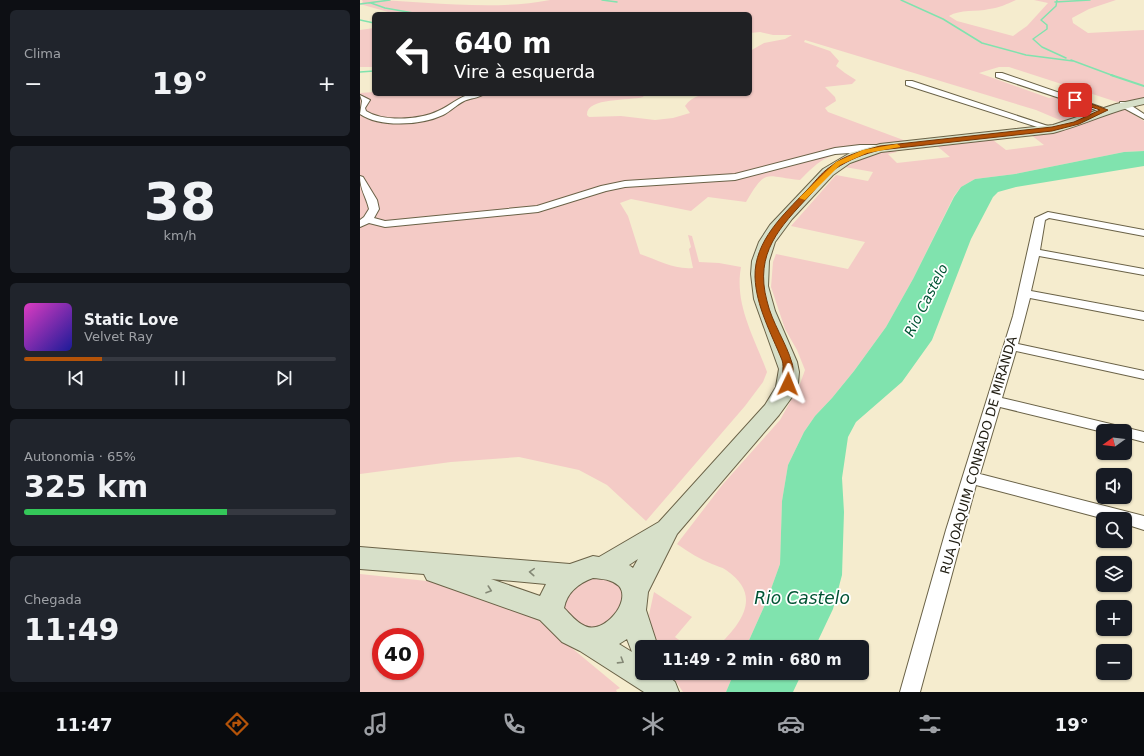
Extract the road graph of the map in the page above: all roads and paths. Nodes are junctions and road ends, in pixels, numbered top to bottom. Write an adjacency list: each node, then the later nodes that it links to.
1 (999, 74): 7 (street)
2 (909, 83): 9 (street)
3 (474, 96): 4 (street)
4 (360, 97)
5 (1144, 101): 6 (street)
6 (1123, 104): 7 (street); 8 (street)
7 (1105, 110): 9 (street)
8 (1144, 117)
9 (1052, 129): 10 (street)
10 (880, 148): 12 (street); 26 (street)
11 (360, 179): 12 (street)
12 (364, 221)
13 (1144, 233): 14 (street, RUA JOAQUIM CONRADO DE MIRANDA)
14 (1035, 252): 15 (street); 16 (street, RUA JOAQUIM CONRADO DE MIRANDA)
15 (1144, 272)
16 (1024, 293): 17 (street); 18 (street, RUA JOAQUIM CONRADO DE MIRANDA)
17 (1144, 316)
18 (1010, 346): 19 (street); 20 (street, RUA JOAQUIM CONRADO DE MIRANDA)
19 (1144, 375)
20 (994, 400): 21 (street); 24 (street, RUA JOAQUIM CONRADO DE MIRANDA)
21 (1096, 425)
22 (1132, 434): 23 (street)
23 (1144, 437)
24 (970, 477): 25 (street); 36 (street, RUA JOAQUIM CONRADO DE MIRANDA)
25 (1144, 523)
26 (668, 528): 29 (street); 31 (street)
27 (360, 558): 28 (street)
28 (412, 564): 30 (street, one-way to 28); 32 (street, one-way to 32)
29 (605, 567): 30 (street); 31 (street)
30 (570, 575): 32 (street)
31 (634, 601): 33 (street); 34 (street)
32 (550, 612): 33 (street)
33 (588, 640): 35 (street, one-way to 35)
34 (642, 640)
35 (657, 682)
36 (910, 692)

